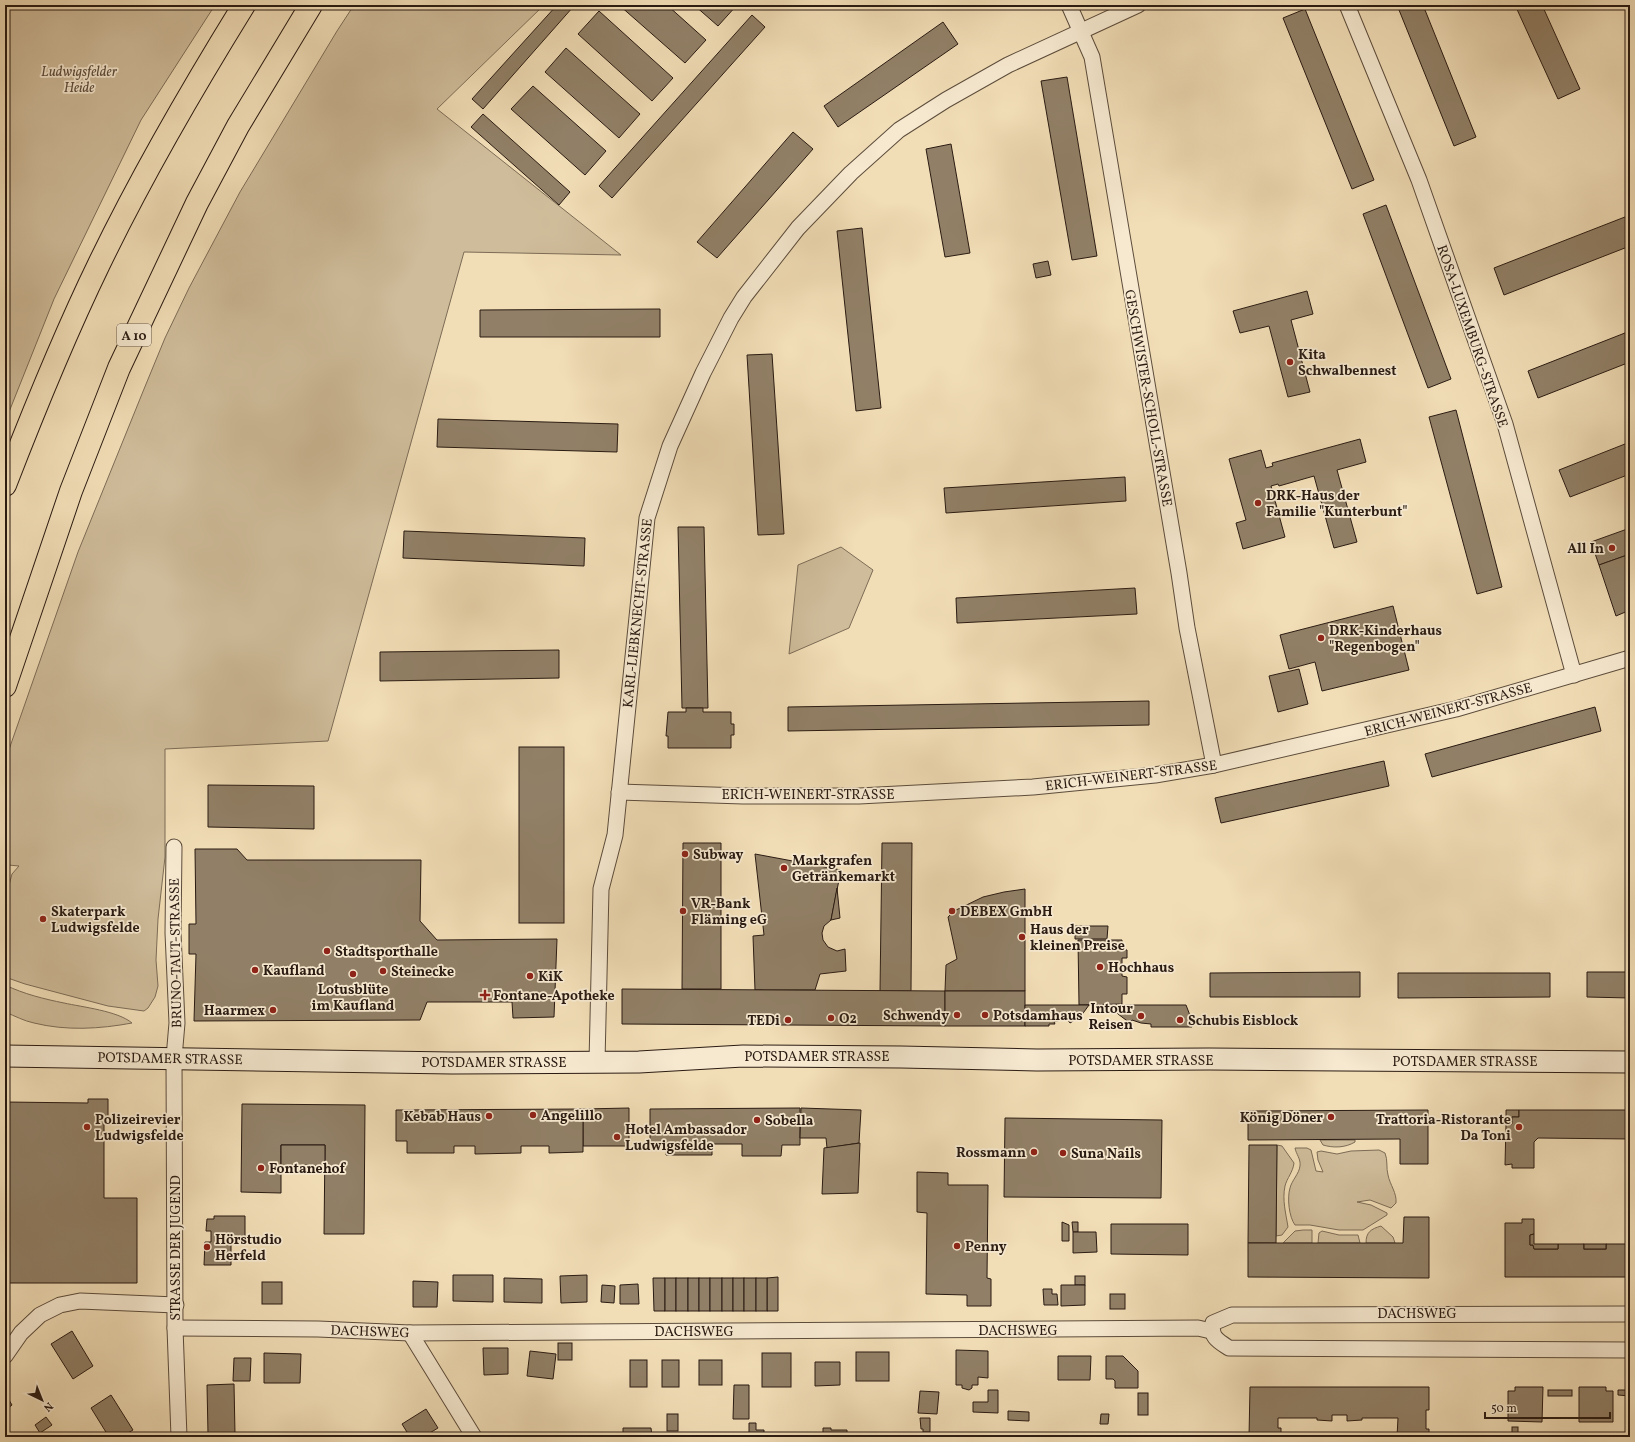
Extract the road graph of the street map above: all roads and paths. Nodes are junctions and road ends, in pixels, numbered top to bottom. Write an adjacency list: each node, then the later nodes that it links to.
1 (244, 5): 7 (highway)
2 (311, 5): 10 (highway, A 10)
3 (1069, 5): 6 (street, GESCHWISTER-SCHOLL-STRASSE)
4 (1138, 5): 6 (street, KARL-LIEBKNECHT-STRASSE)
5 (1347, 5): 9 (street, ROSA-LUXEMBURG-STRASSE)
6 (1081, 31): 11 (street, GESCHWISTER-SCHOLL-STRASSE); 12 (street, KARL-LIEBKNECHT-STRASSE)
7 (5, 485)
8 (1630, 658): 9 (street, ERICH-WEINERT-STRASSE)
9 (1574, 675): 11 (street, ERICH-WEINERT-STRASSE)
10 (5, 686)
11 (1214, 766): 12 (street, ERICH-WEINERT-STRASSE)
12 (619, 792): 16 (street, KARL-LIEBKNECHT-STRASSE)
13 (174, 847): 15 (street, BRUNO-TAUT-STRASSE)
14 (5, 1056): 15 (main road, POTSDAMER STRASSE)
15 (174, 1058): 16 (main road, POTSDAMER STRASSE); 18 (street, STRASSE DER JUGEND)
16 (597, 1062): 17 (main road, POTSDAMER STRASSE)
17 (1630, 1062)
18 (176, 1305): 20 (street, STRASSE DER JUGEND); 24 (street)
19 (1630, 1314): 21 (street, DACHSWEG)
20 (176, 1328): 22 (street, DACHSWEG); 25 (street, STRASSE DER JUGEND)
21 (1212, 1331): 22 (street, DACHSWEG); 23 (street)
22 (410, 1333): 26 (street)
23 (1630, 1350)
24 (5, 1356)
25 (179, 1437)
26 (474, 1437)

